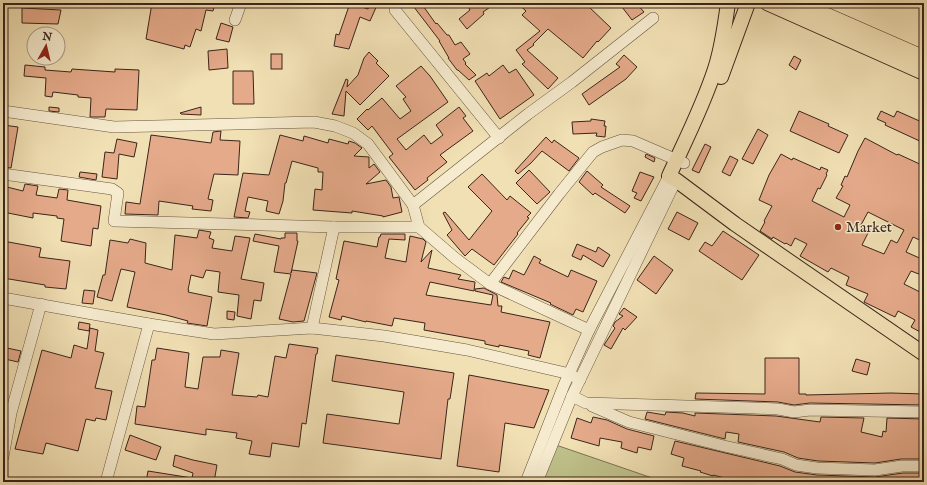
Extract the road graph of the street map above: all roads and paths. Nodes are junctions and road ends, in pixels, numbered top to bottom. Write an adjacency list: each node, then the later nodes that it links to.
1 (241, 3): 8 (street)
2 (728, 3): 13 (main road)
3 (748, 3): 13 (main road)
4 (767, 3): 10 (main road)
5 (796, 3): 9 (highway)
6 (395, 10): 12 (street)
7 (653, 18): 12 (street)
8 (235, 20)
9 (924, 59)
10 (924, 73)
11 (3, 111): 16 (street)
12 (499, 138): 16 (street)
13 (680, 161): 15 (main road); 20 (street)
14 (3, 174): 17 (street)
15 (673, 178): 19 (street); 28 (main road)
16 (413, 205): 18 (street)
17 (334, 227): 18 (street); 26 (street)
18 (419, 227): 20 (street)
19 (643, 236): 23 (street); 25 (street)
20 (490, 284): 27 (street)
21 (3, 298): 22 (street)
22 (41, 304): 24 (street); 33 (street)
23 (594, 319): 25 (street); 27 (street)
24 (149, 324): 26 (street); 37 (street)
25 (606, 326): 30 (street)
26 (312, 328): 29 (street)
27 (589, 330): 29 (street)
28 (924, 354)
29 (570, 374): 30 (street); 38 (street)
30 (580, 380): 31 (street)
31 (572, 396): 32 (street); 39 (street)
32 (586, 403): 34 (street); 36 (street)
33 (7, 412): 35 (street)
34 (924, 412)
35 (3, 457)
36 (924, 466)
37 (106, 482)
38 (526, 482)
39 (537, 482)

